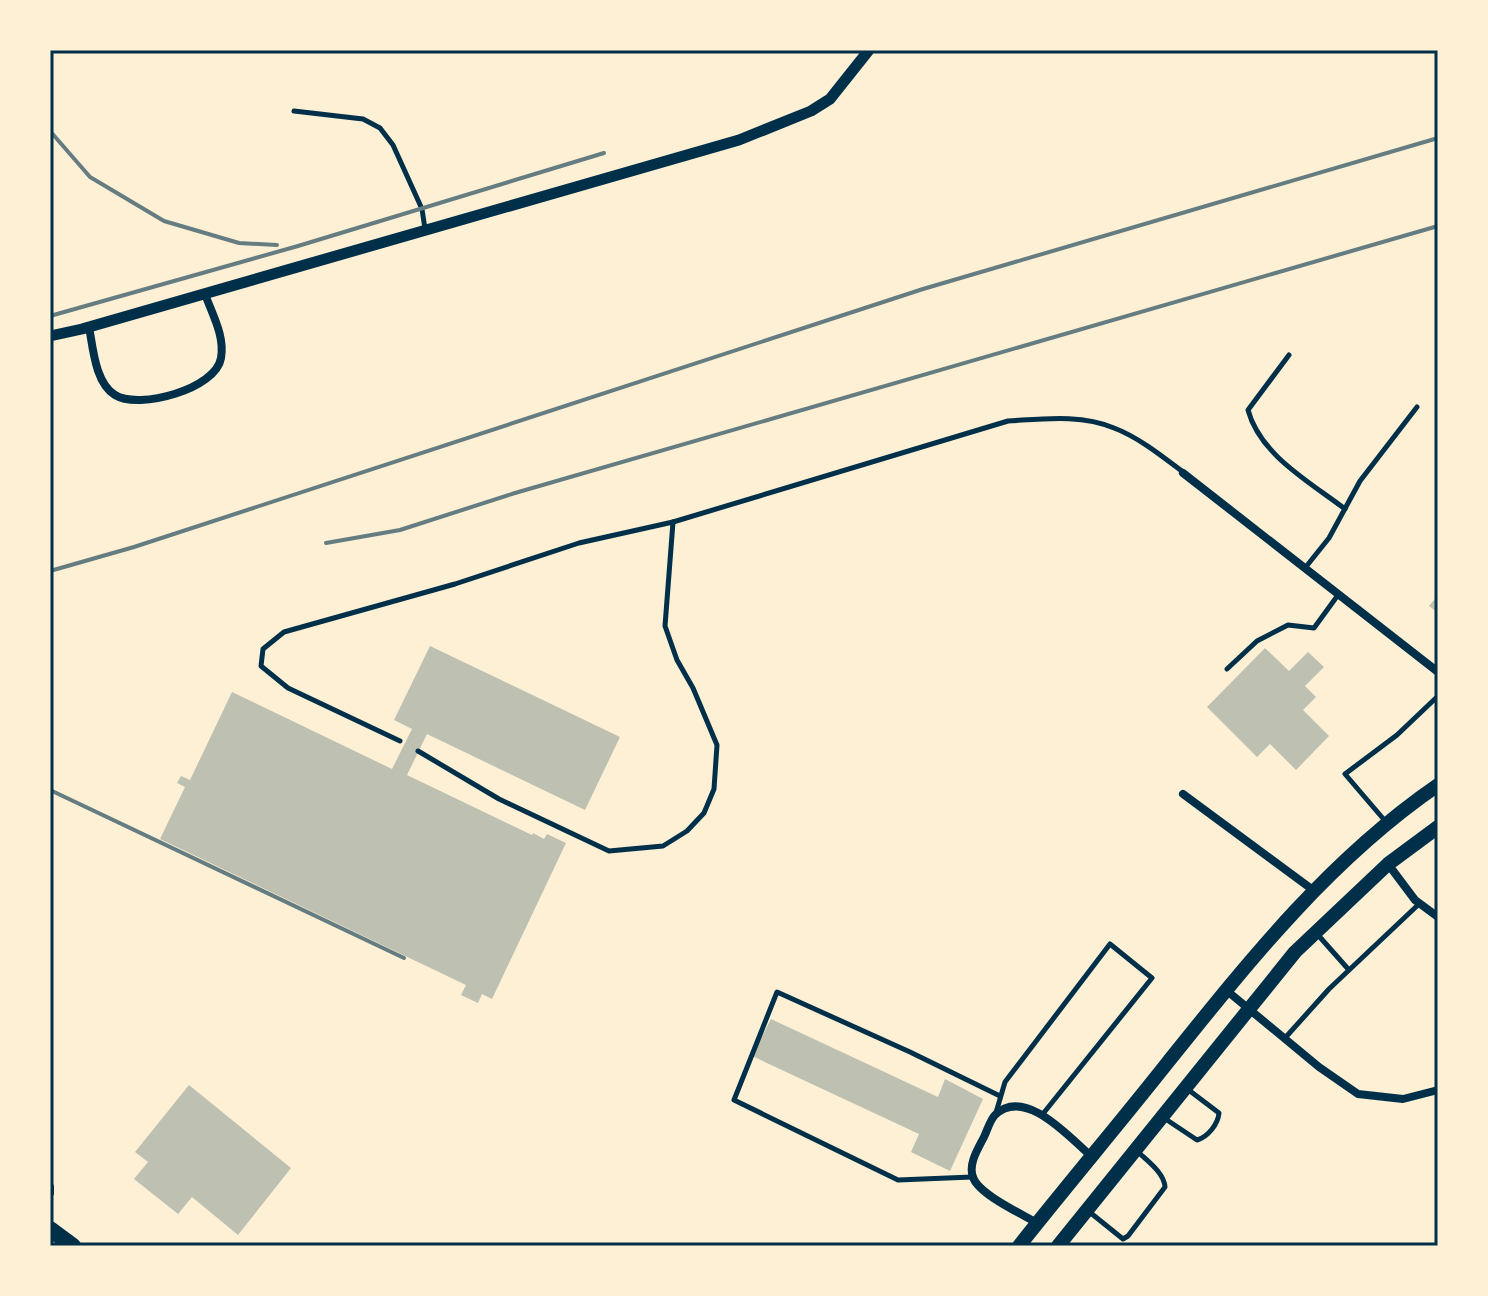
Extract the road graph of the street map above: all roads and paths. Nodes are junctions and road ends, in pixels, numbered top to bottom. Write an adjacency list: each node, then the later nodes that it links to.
1 (869, 50): 3 (street)
2 (294, 111): 3 (lane)
3 (425, 230): 4 (street)
4 (205, 294): 5 (street); 5 (street)
5 (89, 327): 6 (street)
6 (50, 336)
7 (1289, 355): 10 (lane)
8 (1417, 407): 10 (lane)
9 (1183, 473): 11 (lane); 12 (street)
10 (1345, 509): 12 (lane)
11 (673, 522): 17 (lane); 18 (lane)
12 (1305, 568): 13 (street)
13 (1339, 594): 14 (lane); 15 (street)
14 (1227, 669)
15 (1438, 672)
16 (1438, 696): 21 (lane)
17 (400, 741)
18 (418, 751)
19 (1438, 785): 21 (main road)
20 (1183, 794): 24 (street)
21 (1387, 822): 24 (main road)
22 (1438, 827): 23 (main road)
23 (1388, 864): 25 (street); 27 (main road)
24 (1313, 890): 29 (main road)
25 (1420, 903): 26 (street); 28 (lane)
26 (1438, 917)
27 (1316, 932): 28 (lane); 30 (main road)
28 (1349, 970): 31 (lane)
29 (1226, 990): 30 (street); 39 (main road)
30 (1249, 1008): 31 (street); 32 (main road)
31 (1284, 1038): 33 (street)
32 (1185, 1087): 37 (main road); 37 (lane)
33 (1438, 1090)
34 (1000, 1096): 35 (lane); 36 (lane); 40 (lane)
35 (1042, 1115): 36 (street); 39 (street)
36 (995, 1116): 40 (street)
37 (1162, 1116): 38 (main road)
38 (1135, 1149): 41 (main road); 41 (lane)
39 (1092, 1157): 42 (main road)
40 (972, 1177): 42 (street)
41 (1087, 1210): 46 (main road)
42 (1037, 1223): 45 (main road)
43 (50, 1229): 44 (highway)
44 (73, 1246)
45 (1019, 1246)
46 (1058, 1246)

